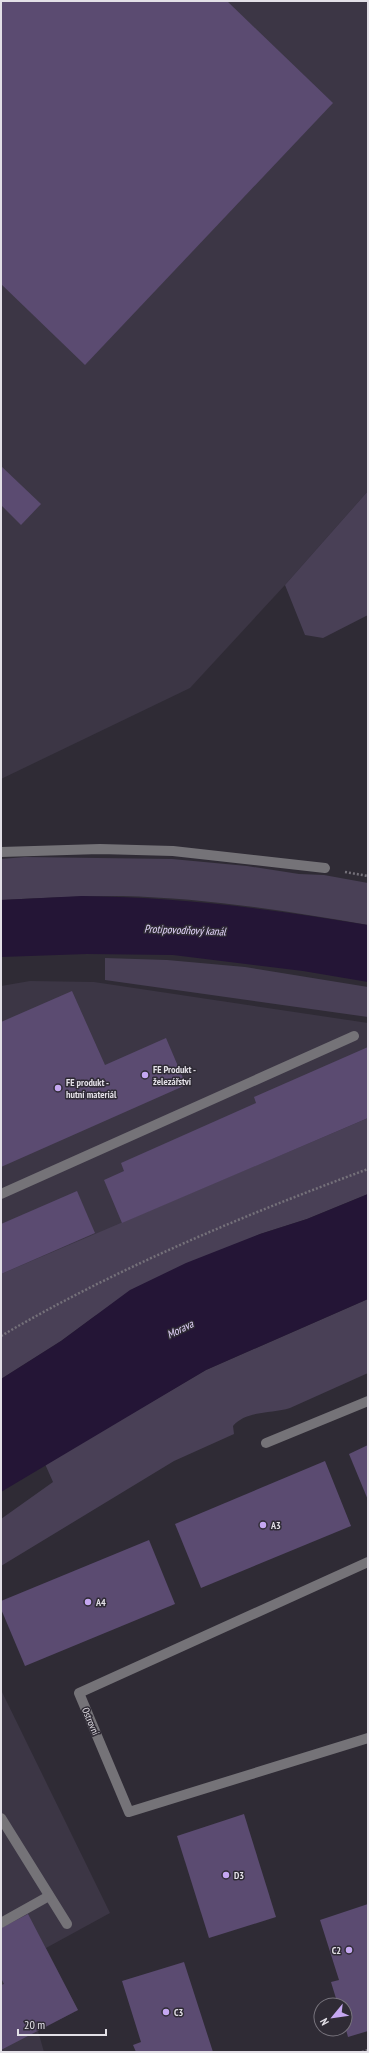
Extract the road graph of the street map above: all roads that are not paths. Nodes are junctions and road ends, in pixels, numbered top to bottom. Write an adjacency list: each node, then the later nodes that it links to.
1 (1, 852): 2 (street)
2 (325, 868)
3 (354, 1036): 4 (street)
4 (1, 1194)
5 (368, 1401): 6 (street)
6 (266, 1443)
7 (368, 1562): 8 (street, Ostrovní)
8 (368, 1738)
9 (1, 1818): 10 (street)
10 (49, 1896): 11 (street); 12 (street)
11 (1, 1923)
12 (67, 1924)

